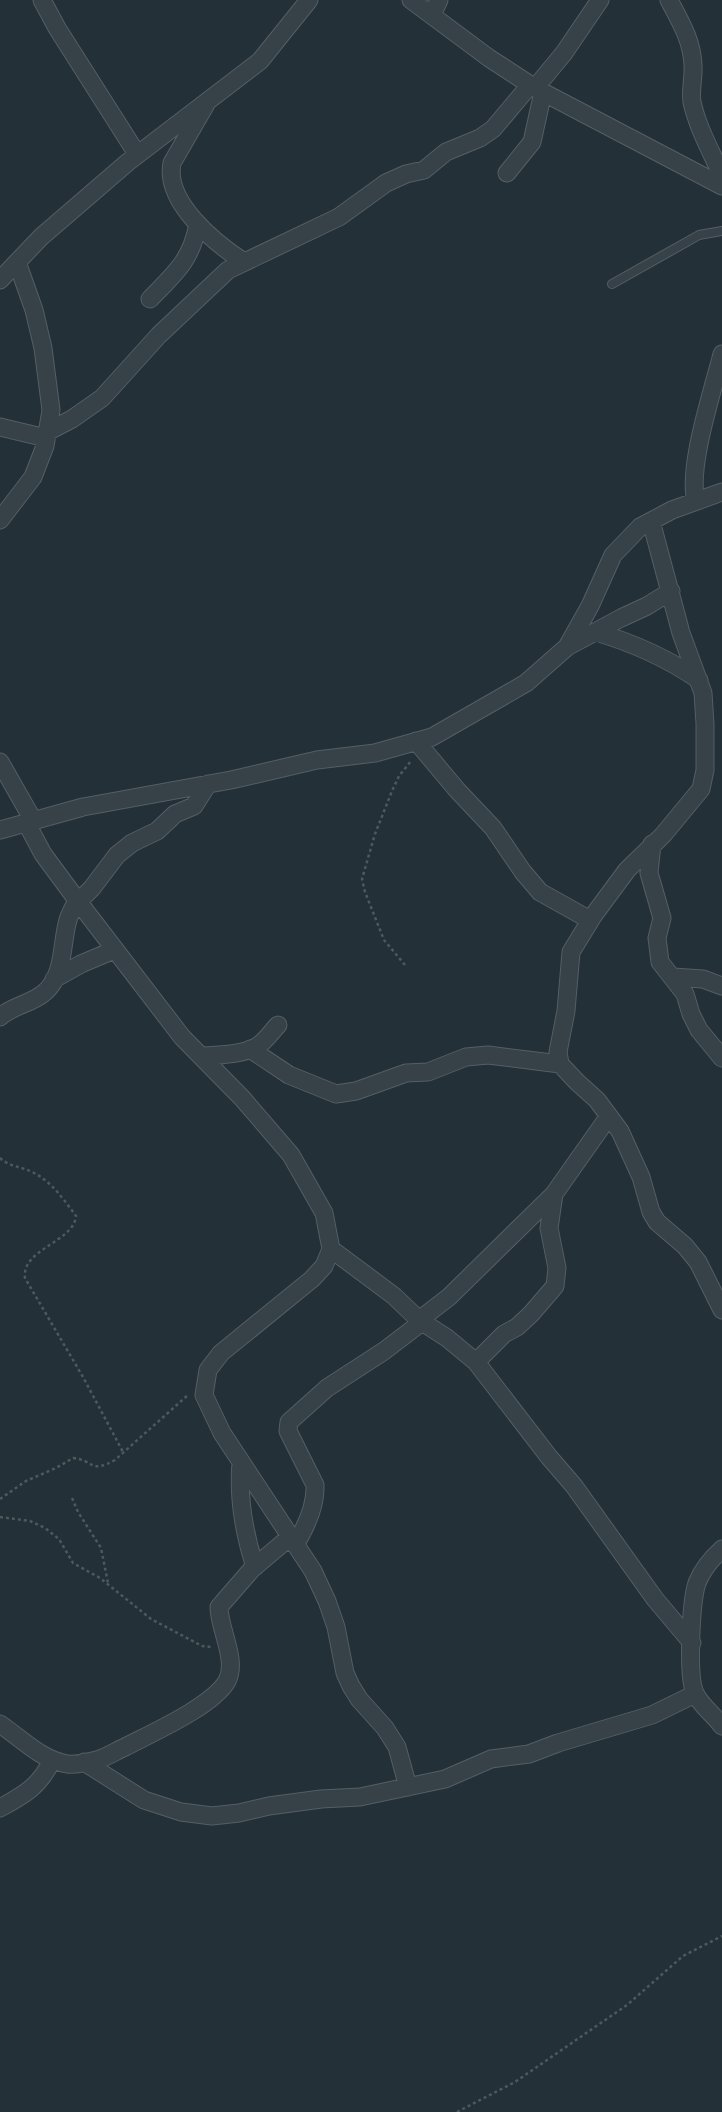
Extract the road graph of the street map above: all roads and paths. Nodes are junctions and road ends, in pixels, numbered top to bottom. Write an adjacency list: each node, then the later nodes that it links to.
1 (42, 0): 9 (street)
2 (412, 0): 6 (street)
3 (600, 0): 7 (street)
4 (669, 0): 11 (street)
5 (308, 1): 8 (street)
6 (436, 8): 7 (street)
7 (536, 88): 10 (street); 12 (street); 16 (street)
8 (208, 100): 9 (street); 13 (street)
9 (137, 154): 15 (street)
10 (507, 172)
11 (722, 176)
12 (722, 186)
13 (198, 224): 16 (street); 19 (street)
14 (722, 231): 18 (lane)
15 (17, 262): 17 (street); 22 (street)
16 (244, 262): 22 (street)
17 (0, 280)
18 (612, 284)
19 (150, 299)
20 (722, 354): 24 (street)
21 (0, 427): 22 (street)
22 (47, 435): 25 (street)
23 (722, 492): 24 (street)
24 (696, 501): 26 (street)
25 (0, 520)
26 (652, 521): 27 (street); 29 (street)
27 (671, 590): 28 (street); 30 (street)
28 (596, 632): 29 (street); 30 (street)
29 (567, 647): 31 (street)
30 (699, 680): 36 (street)
31 (419, 745): 33 (street); 38 (street); 40 (path)
32 (0, 762): 34 (street)
33 (208, 784): 34 (street); 37 (street)
34 (29, 821): 35 (street); 37 (street)
35 (0, 830)
36 (652, 844): 38 (street); 41 (street)
37 (77, 901): 39 (street); 42 (street)
38 (590, 920): 49 (street)
39 (114, 950): 42 (street); 47 (street)
40 (405, 965)
41 (673, 977): 43 (street); 48 (street)
42 (54, 980): 44 (street)
43 (722, 986)
44 (0, 1017)
45 (278, 1025): 46 (street)
46 (250, 1049): 47 (street); 49 (street)
47 (201, 1056): 53 (street)
48 (722, 1058)
49 (560, 1064): 50 (street)
50 (609, 1116): 52 (street); 54 (street)
51 (0, 1158): 58 (path)
52 (554, 1194): 55 (street); 56 (street)
53 (331, 1249): 55 (street); 57 (street)
54 (722, 1310)
55 (420, 1321): 56 (street); 63 (street)
56 (476, 1362): 67 (street)
57 (205, 1382): 58 (path); 59 (street)
58 (123, 1452): 61 (path)
59 (241, 1462): 63 (street); 65 (street)
60 (72, 1498): 66 (path)
61 (0, 1499)
62 (0, 1517): 66 (path)
63 (292, 1541): 65 (street); 74 (street)
64 (722, 1548): 67 (street)
65 (255, 1566): 68 (street)
66 (108, 1584): 68 (path)
67 (692, 1643): 69 (street)
68 (229, 1648): 73 (street)
69 (695, 1694): 71 (street); 74 (street)
70 (0, 1724): 72 (street)
71 (722, 1726)
72 (52, 1760): 73 (street); 75 (street)
73 (84, 1762): 74 (street)
74 (408, 1787)
75 (0, 1808)
76 (722, 1936): 77 (path)
77 (457, 2112)

